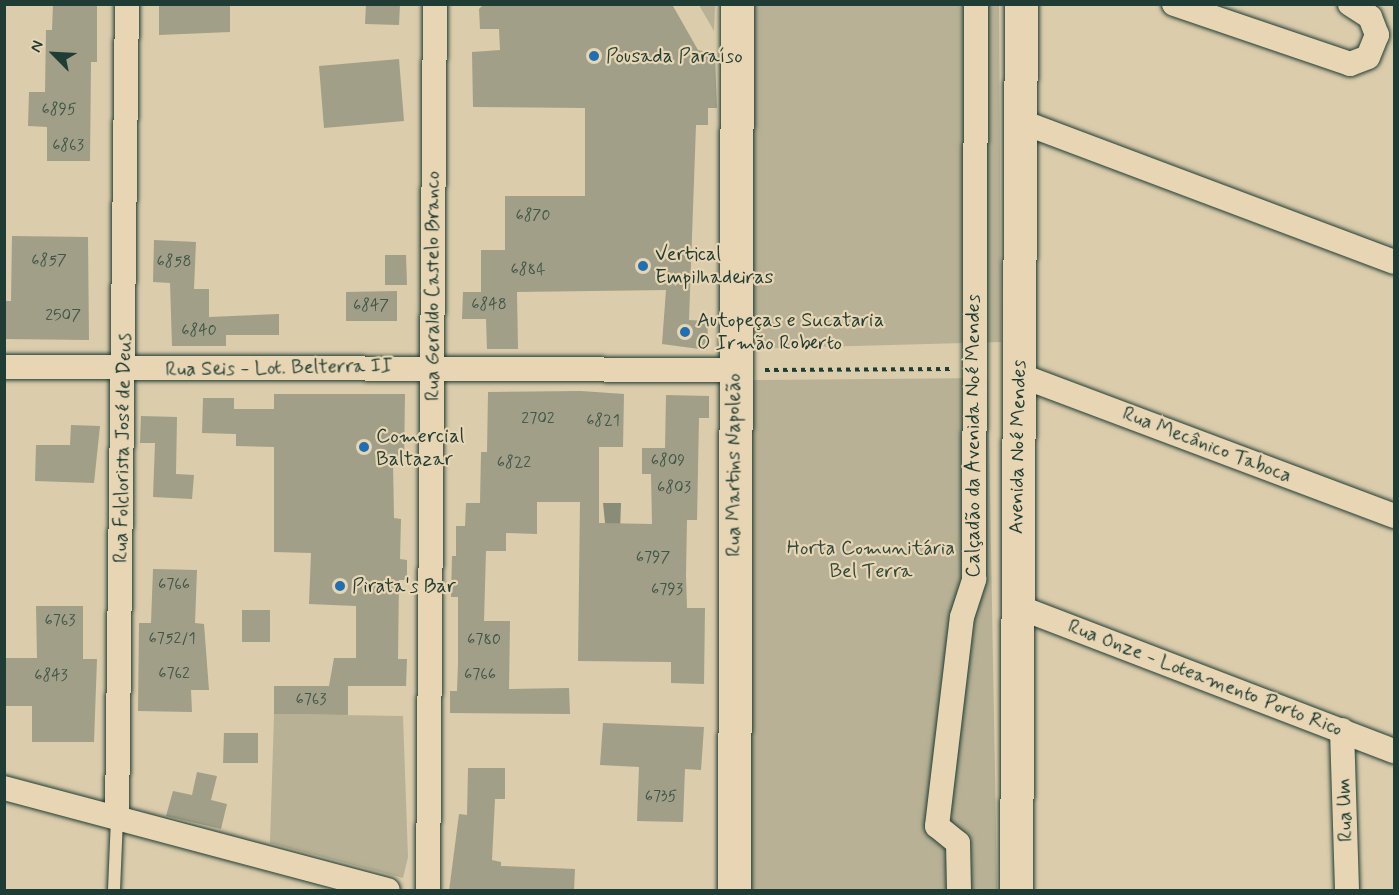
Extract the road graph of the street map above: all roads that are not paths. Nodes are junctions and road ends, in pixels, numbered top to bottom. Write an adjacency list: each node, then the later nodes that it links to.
1 (128, 4): 12 (street, Rua Folclorista José de Deus)
2 (435, 4): 11 (street, Rua Geraldo Castelo Branco)
3 (737, 4): 13 (main road, Rua Martins Napoleão)
4 (976, 4): 26 (street, Calçadão da Avenida Noé Mendes)
5 (1021, 4): 8 (main road, Avenida Noé Mendes)
6 (1173, 4): 7 (street)
7 (1350, 4)
8 (1023, 122): 9 (street); 14 (main road, Avenida Noé Mendes)
9 (1395, 262)
10 (4, 366): 12 (street, Rua Seis - Lot. Belterra II)
11 (433, 367): 12 (street, Rua Seis - Lot. Belterra II); 13 (street, Rua Seis - Lot. Belterra II); 24 (street, Rua Geraldo Castelo Branco)
12 (124, 370): 20 (street, Rua Folclorista José de Deus)
13 (734, 370): 25 (main road, Rua Martins Napoleão)
14 (1019, 375): 15 (street, Rua Mecânico Taboca); 16 (main road, Avenida Noé Mendes)
15 (1395, 516)
16 (1016, 606): 17 (street, Rua Onze - Loteamento Porto Rico); 27 (main road, Avenida Noé Mendes)
17 (1342, 730): 18 (street, Rua Onze - Loteamento Porto Rico); 21 (street, Rua Um)
18 (1395, 751)
19 (4, 788): 20 (street)
20 (117, 817): 22 (lane, Rua Folclorista José de Deus); 23 (street)
21 (1348, 890)
22 (114, 891)
23 (387, 891)
24 (428, 891)
25 (734, 891)
26 (959, 891)
27 (1016, 891)

